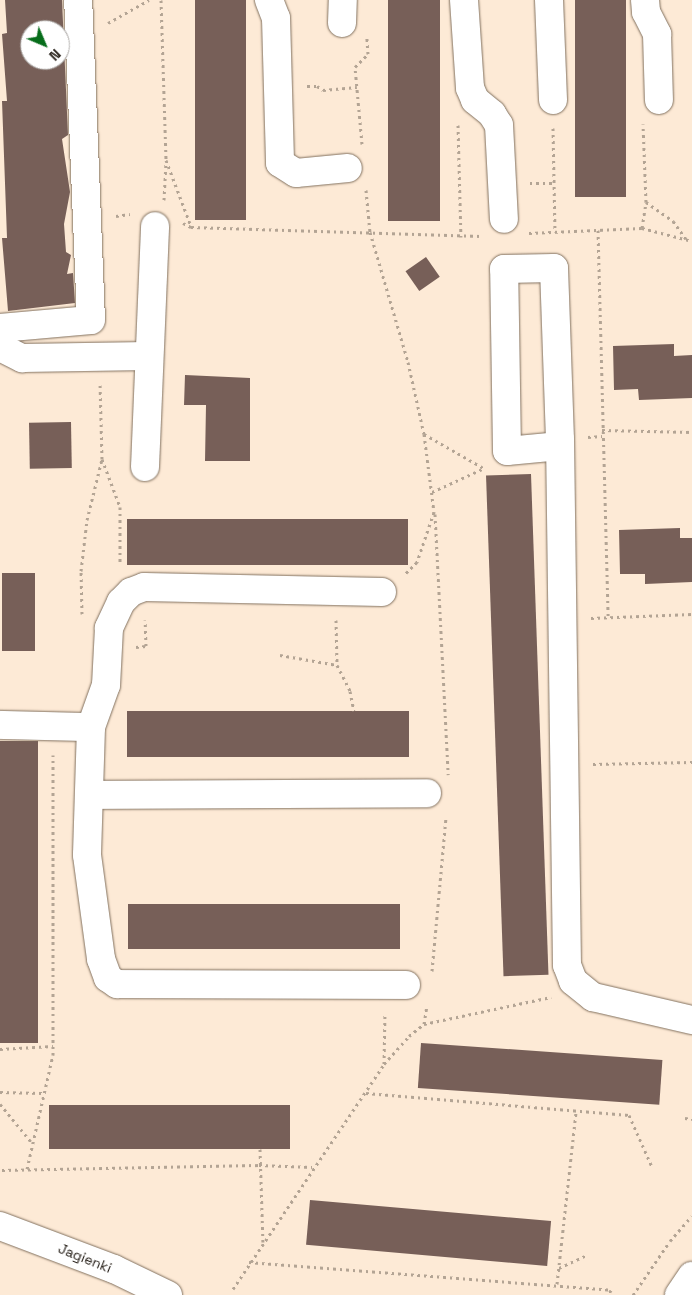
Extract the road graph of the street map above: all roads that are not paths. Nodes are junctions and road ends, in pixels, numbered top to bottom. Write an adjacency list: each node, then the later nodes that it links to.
1 (78, 0): 11 (street)
2 (269, 0): 8 (street)
3 (464, 0): 10 (street)
4 (549, 0): 6 (street)
5 (645, 0): 7 (street)
6 (553, 100)
7 (658, 100)
8 (359, 169)
9 (158, 216): 13 (street)
10 (496, 227)
11 (0, 328)
12 (0, 347): 13 (street)
13 (148, 356): 15 (street)
14 (560, 446): 14 (street); 22 (street)
15 (146, 467)
16 (382, 592): 18 (street)
17 (0, 725): 18 (street)
18 (91, 727): 20 (street)
19 (427, 793): 20 (street)
20 (89, 795): 21 (street)
21 (414, 978)
22 (692, 1020)
23 (0, 1226): 25 (street, Jagienki)
24 (692, 1276): 26 (street)
25 (168, 1295)
26 (679, 1295)

